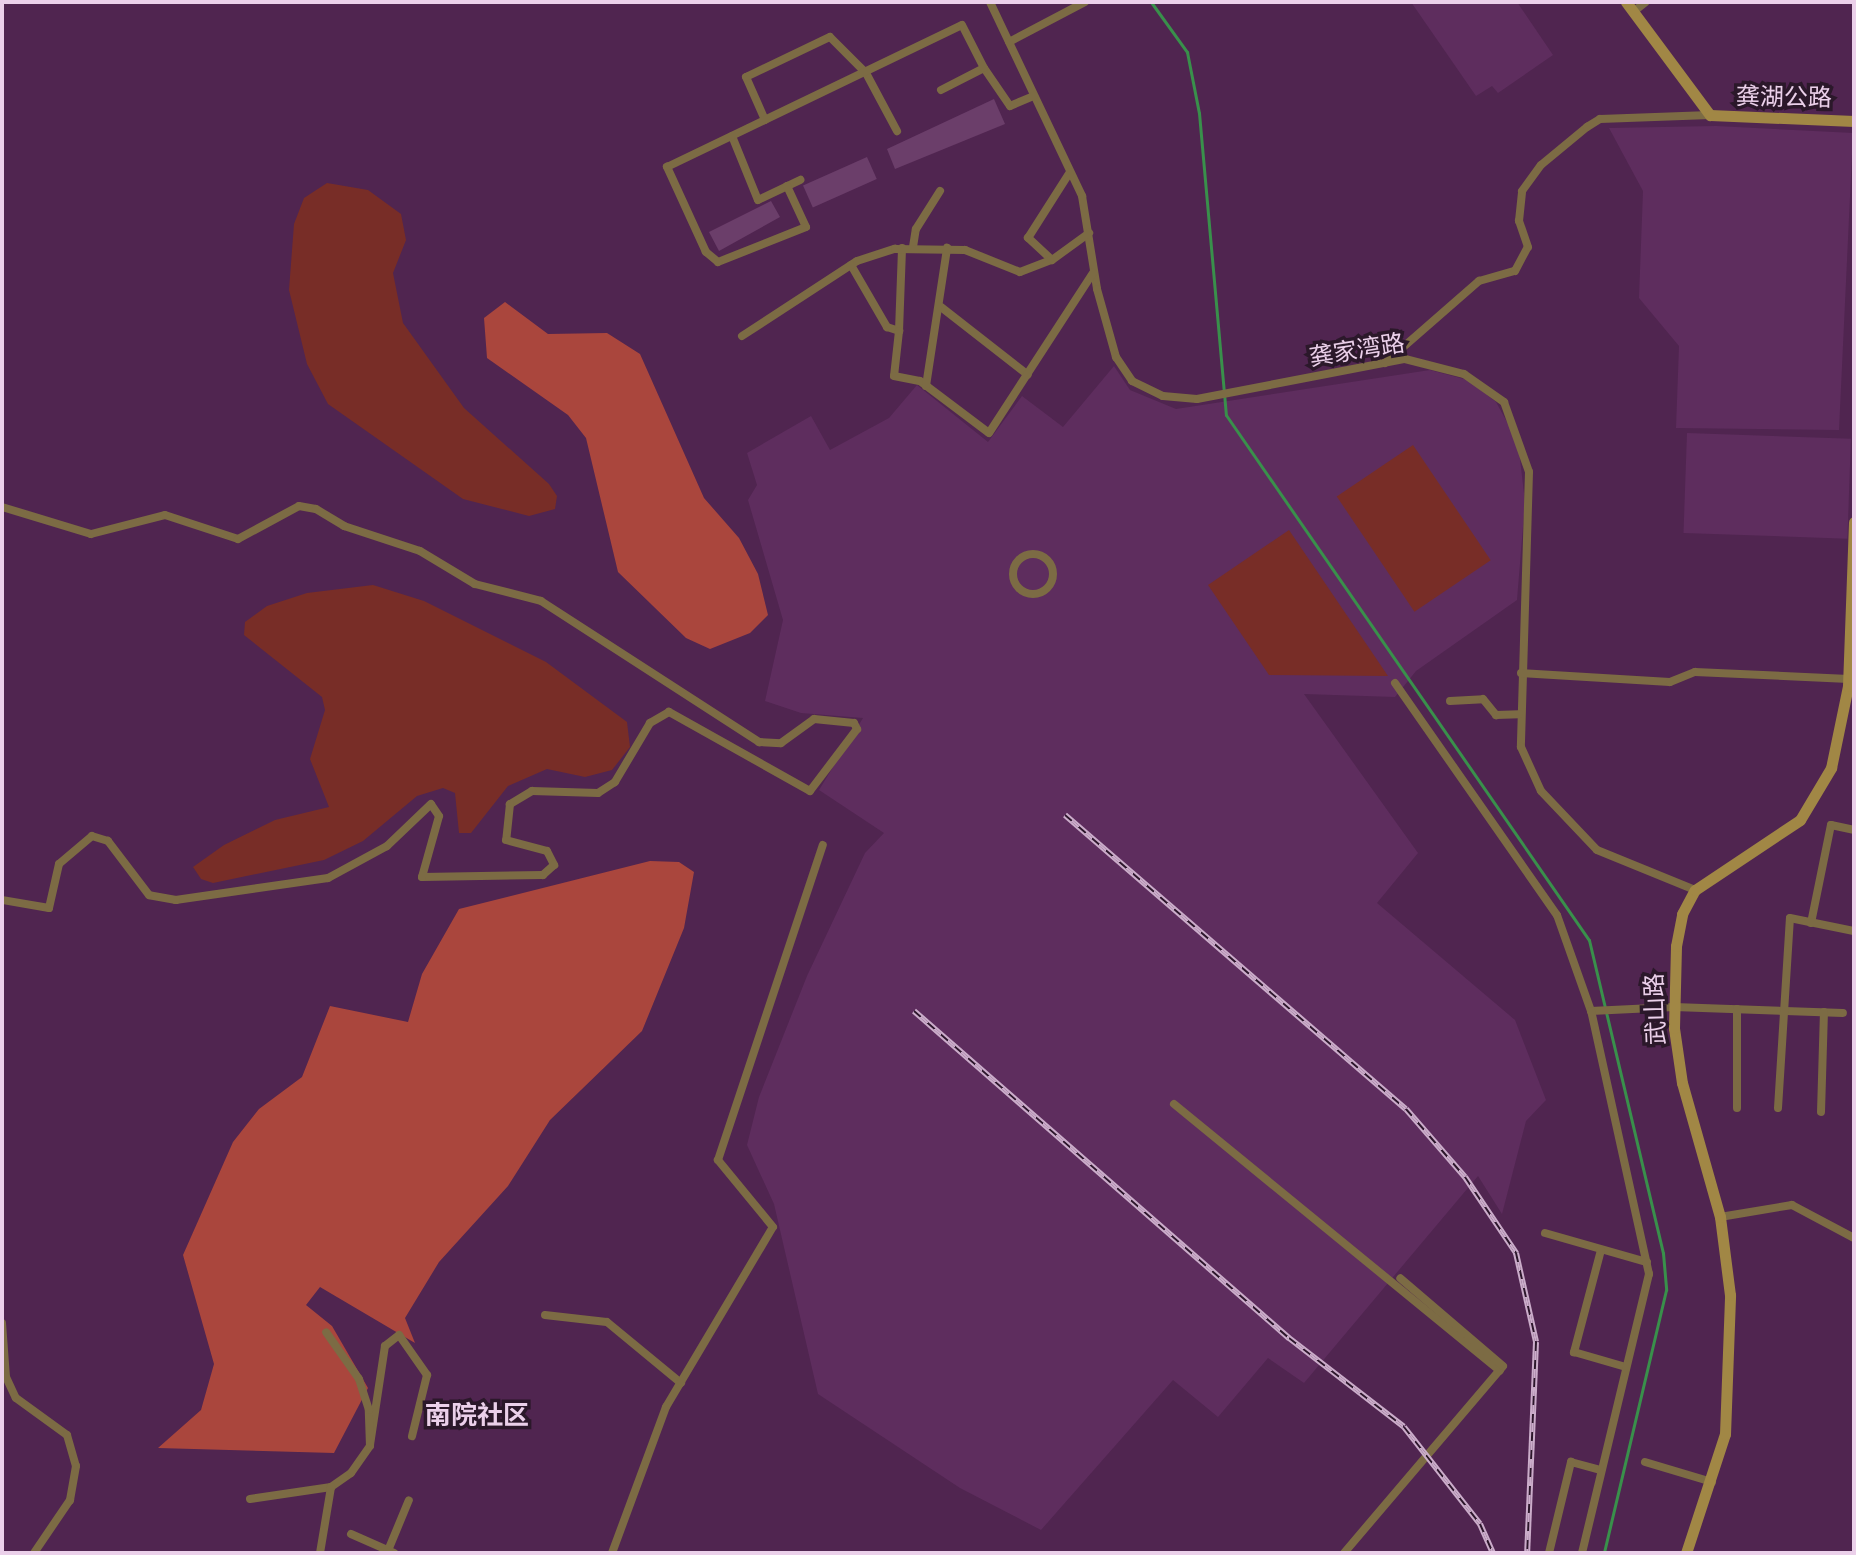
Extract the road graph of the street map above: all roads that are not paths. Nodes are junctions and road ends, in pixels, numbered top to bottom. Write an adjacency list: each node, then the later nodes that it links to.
1 (990, 2): 5 (street, 龚家湾路)
2 (1085, 2): 5 (street)
3 (1646, 2): 4 (street)
4 (1630, 7): 10 (main road, 龚湖公路)
5 (1009, 42): 9 (street, 龚家湾路)
6 (984, 68): 7 (street); 8 (street); 9 (street)
7 (866, 73): 11 (street); 11 (street); 13 (street)
8 (941, 90)
9 (1034, 96): 15 (street, 龚家湾路)
10 (1710, 115): 12 (main road, 龚湖公路); 29 (street)
11 (765, 120): 14 (street)
12 (1854, 121)
13 (897, 131)
14 (732, 136): 17 (street); 17 (street)
15 (1070, 172): 19 (street, 龚家湾路); 23 (street)
16 (800, 180): 17 (street)
17 (787, 186)
18 (940, 191): 20 (street)
19 (1089, 233): 23 (street); 25 (street, 龚家湾路)
20 (913, 247): 21 (street); 22 (street)
21 (902, 248): 24 (street); 27 (street)
22 (947, 248): 23 (street); 26 (street)
23 (1052, 260)
24 (851, 265): 27 (street); 28 (street)
25 (1094, 272): 29 (street, 龚家湾路); 30 (street)
26 (941, 307): 30 (street); 31 (street)
27 (899, 331): 31 (street)
28 (742, 336)
29 (1385, 363): 35 (street, 龚家湾路)
30 (1028, 375): 31 (street)
31 (926, 386)
32 (2, 507): 43 (street)
33 (1854, 522): 36 (main road)
34 (1029, 554): 34 (street)
35 (1521, 673): 36 (street); 39 (street, 龚家湾路)
36 (1849, 679): 42 (main road)
37 (1395, 683): 47 (street)
38 (1450, 701): 39 (street)
39 (1519, 714): 42 (street, 龚家湾路)
40 (1854, 830): 44 (street)
41 (823, 845): 67 (street)
42 (1695, 890): 46 (main road, 武山路)
43 (2, 900)
44 (1811, 923): 45 (street); 49 (street)
45 (1854, 931)
46 (1674, 1007): 47 (street); 48 (street); 56 (main road, 武山路)
47 (1595, 1009): 60 (street)
48 (1737, 1009): 49 (street); 53 (street)
49 (1780, 1011): 50 (street); 54 (street)
50 (1824, 1012): 51 (street); 55 (street)
51 (1843, 1013)
52 (1174, 1104): 66 (street)
53 (1737, 1108)
54 (1778, 1108)
55 (1821, 1112)
56 (1720, 1217): 58 (street); 72 (main road, 武山路)
57 (1545, 1233): 59 (street)
58 (1854, 1238)
59 (1601, 1250): 60 (street); 65 (street)
60 (1647, 1262): 65 (street)
61 (1400, 1278): 66 (street)
62 (545, 1315): 67 (street)
63 (2, 1323): 78 (street)
64 (326, 1332): 69 (street)
65 (1626, 1367): 71 (street)
66 (1500, 1371): 81 (street)
67 (681, 1383): 80 (street)
68 (412, 1436): 69 (street)
69 (370, 1446): 73 (street)
70 (1645, 1462): 72 (street)
71 (1601, 1470): 82 (street); 83 (street)
72 (1712, 1482): 84 (main road, 武山路)
73 (331, 1487): 74 (street); 79 (street)
74 (250, 1499)
75 (409, 1500): 77 (street)
76 (351, 1534): 77 (street)
77 (390, 1552)
78 (34, 1553)
79 (320, 1553)
80 (612, 1553)
81 (1344, 1553)
82 (1549, 1553)
83 (1582, 1553)
84 (1686, 1553)

